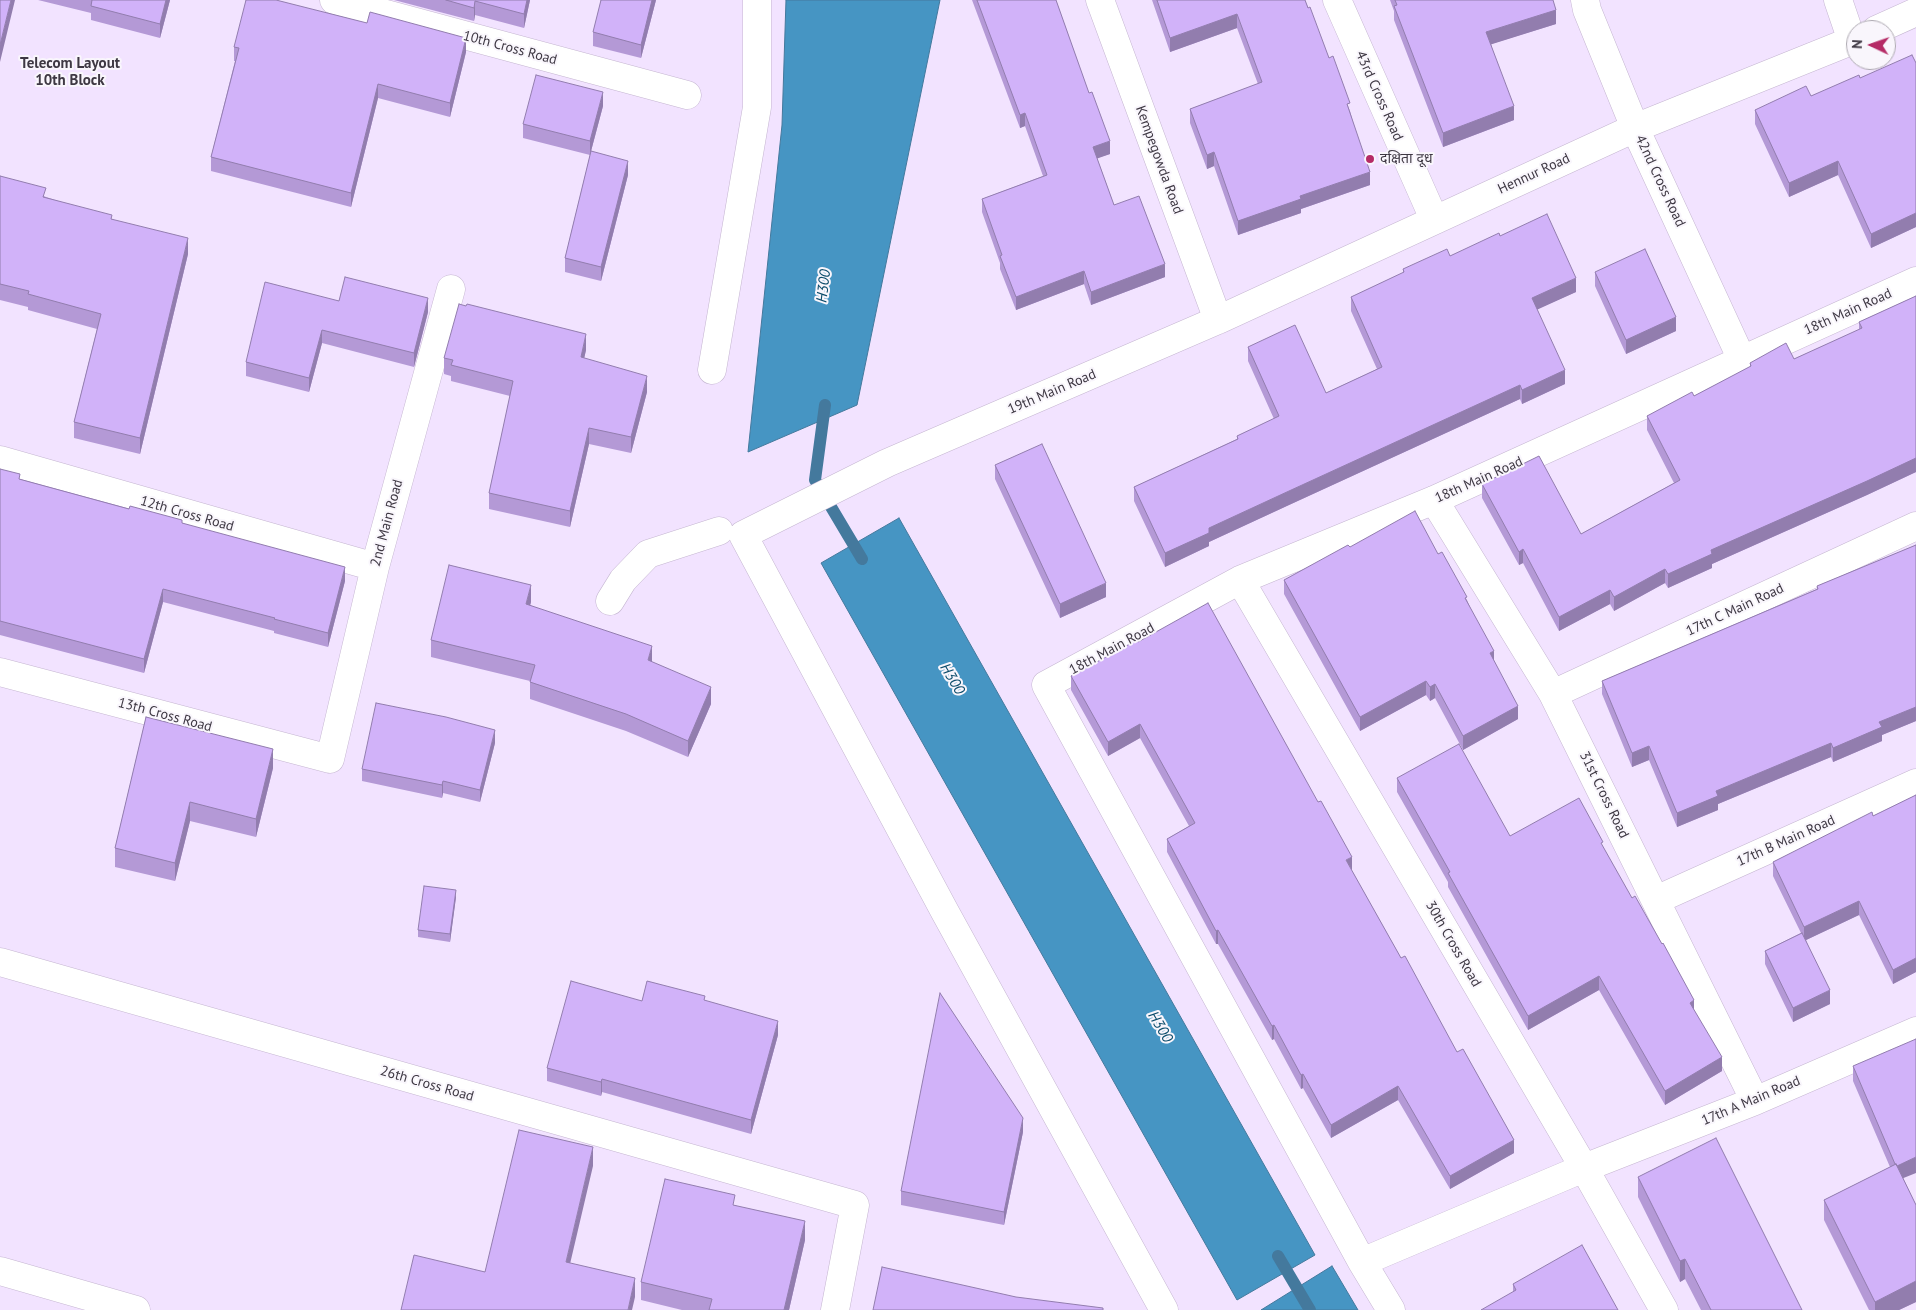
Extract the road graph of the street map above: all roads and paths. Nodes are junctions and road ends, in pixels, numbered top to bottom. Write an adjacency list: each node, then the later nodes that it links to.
1 (334, 0): 11 (street, 10th Cross Road)
2 (757, 0): 18 (street)
3 (1100, 0): 16 (street, Kempegowda Road)
4 (1337, 0): 13 (street, 43rd Cross Road)
5 (1585, 0): 12 (street, 42nd Cross Road)
6 (1838, 0): 8 (street)
7 (1916, 12): 9 (street, Hennur Road)
8 (1851, 20)
9 (1896, 21)
10 (1846, 42): 12 (street, Hennur Road)
11 (687, 95)
12 (1635, 128): 13 (street, Hennur Road); 17 (street, 42nd Cross Road)
13 (1434, 220): 16 (street, Hennur Road)
14 (1916, 281): 17 (street, 18th Main Road)
15 (451, 289): 23 (street, 2nd Main Road)
16 (1218, 320): 39 (street, 19th Main Road)
17 (1742, 360): 20 (street, 18th Main Road)
18 (712, 370)
19 (0, 460): 23 (street, 12th Cross Road)
20 (1434, 500): 24 (street, 18th Main Road); 27 (street, 31st Cross Road)
21 (1916, 526): 27 (street, 17th C Main Road)
22 (719, 531): 25 (street)
23 (375, 568): 28 (street, 2nd Main Road)
24 (1240, 580): 34 (street, 30th Cross Road); 35 (street, 18th Main Road)
25 (610, 601)
26 (0, 672): 28 (street, 13th Cross Road)
27 (1553, 694): 30 (street, 31st Cross Road)
28 (330, 758)
29 (1916, 783): 30 (street, 17th B Main Road)
30 (1656, 900): 33 (street, 31st Cross Road)
31 (0, 962): 38 (street, 26th Cross Road)
32 (1916, 1031): 33 (street, 17th A Main Road)
33 (1754, 1101): 34 (street, 17th A Main Road)
34 (1584, 1168): 35 (street, 17th A Main Road); 41 (street, 30th Cross Road)
35 (1362, 1262): 40 (street)
36 (0, 1271): 37 (street)
37 (136, 1310)
38 (835, 1310)
39 (1164, 1310)
40 (1391, 1310)
41 (1664, 1310)

